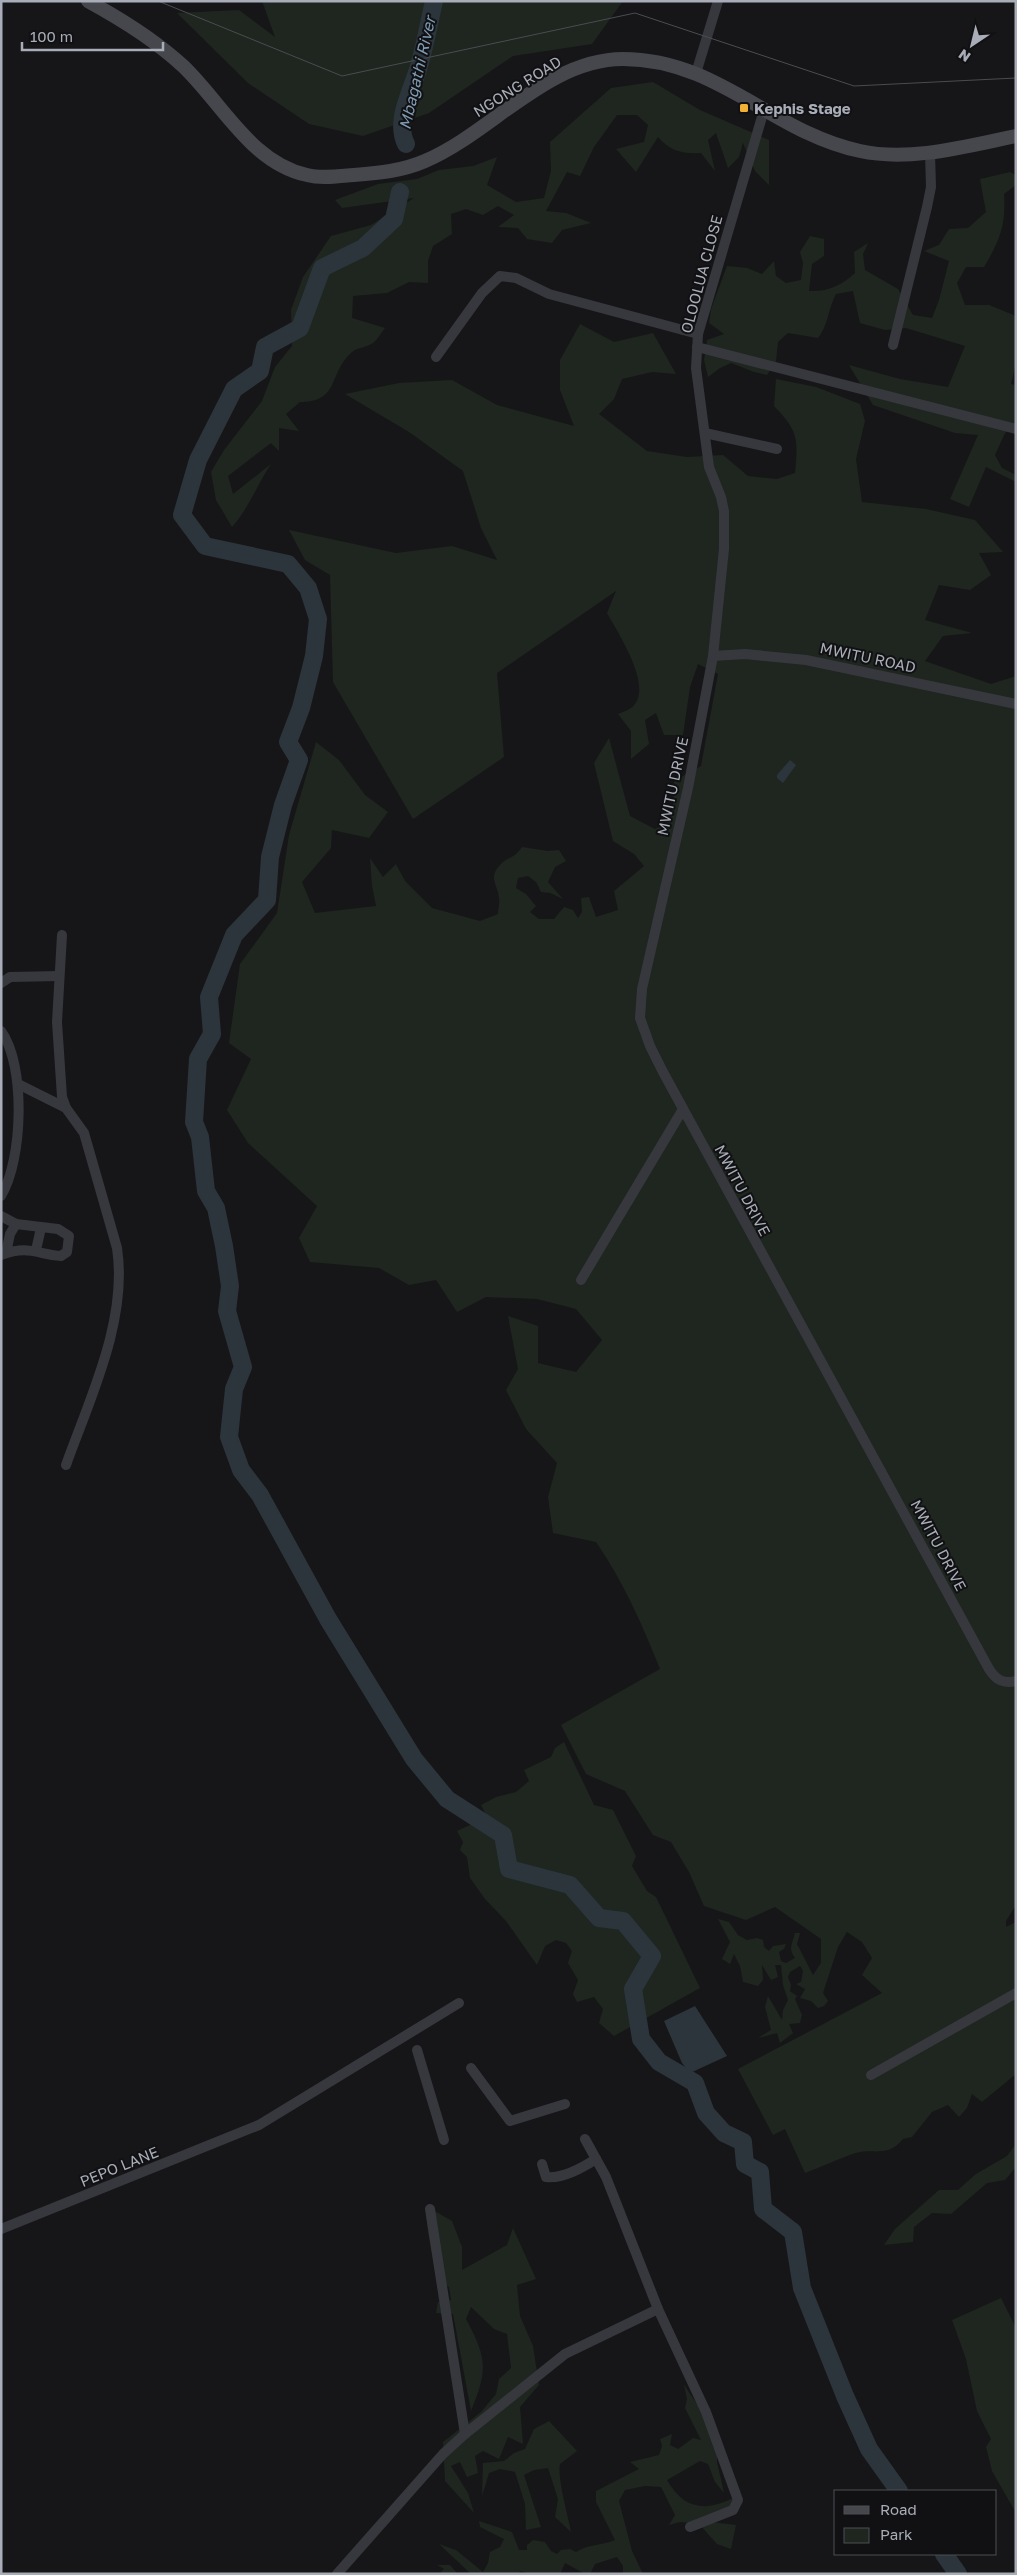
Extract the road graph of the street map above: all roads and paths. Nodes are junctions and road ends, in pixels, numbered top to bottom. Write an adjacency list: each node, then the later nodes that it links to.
1 (88, 1): 3 (main road, NGONG ROAD)
2 (718, 1): 3 (street)
3 (696, 73): 4 (main road, NGONG ROAD)
4 (764, 110): 6 (main road, NGONG ROAD); 7 (street, OLOOLUA CLOSE)
5 (1016, 136): 6 (main road, NGONG ROAD)
6 (930, 153): 8 (street)
7 (698, 334): 9 (street, OLOOLUA CLOSE); 10 (street)
8 (893, 345)
9 (697, 347): 11 (street); 12 (street, OLOOLUA CLOSE)
10 (436, 357)
11 (1016, 429)
12 (705, 433): 13 (street); 14 (street, OLOOLUA CLOSE)
13 (777, 450)
14 (713, 656): 15 (street, MWITU ROAD); 22 (street, MWITU DRIVE)
15 (1016, 704)
16 (62, 935): 17 (street)
17 (59, 976): 18 (street); 21 (street)
18 (1, 982)
19 (1, 1030): 20 (street)
20 (18, 1084): 21 (street); 23 (street)
21 (66, 1108): 30 (street)
22 (683, 1109): 29 (street); 31 (street, MWITU DRIVE)
23 (1, 1196)
24 (1, 1216): 25 (street)
25 (16, 1224): 26 (street); 28 (street)
26 (41, 1228): 27 (street); 27 (street)
27 (36, 1250): 28 (street)
28 (4, 1254)
29 (581, 1280)
30 (66, 1465)
31 (1016, 1681)
32 (1016, 1993): 36 (street)
33 (459, 2003): 43 (street, PEPO LANE)
34 (417, 2050): 39 (street)
35 (471, 2068): 37 (street)
36 (871, 2075)
37 (565, 2104)
38 (585, 2139): 40 (street)
39 (444, 2140)
40 (596, 2159): 41 (street); 44 (street)
41 (542, 2164)
42 (430, 2208): 45 (street)
43 (1, 2229)
44 (658, 2309): 45 (street); 46 (street)
45 (465, 2434): 47 (street)
46 (690, 2527)
47 (337, 2574)

